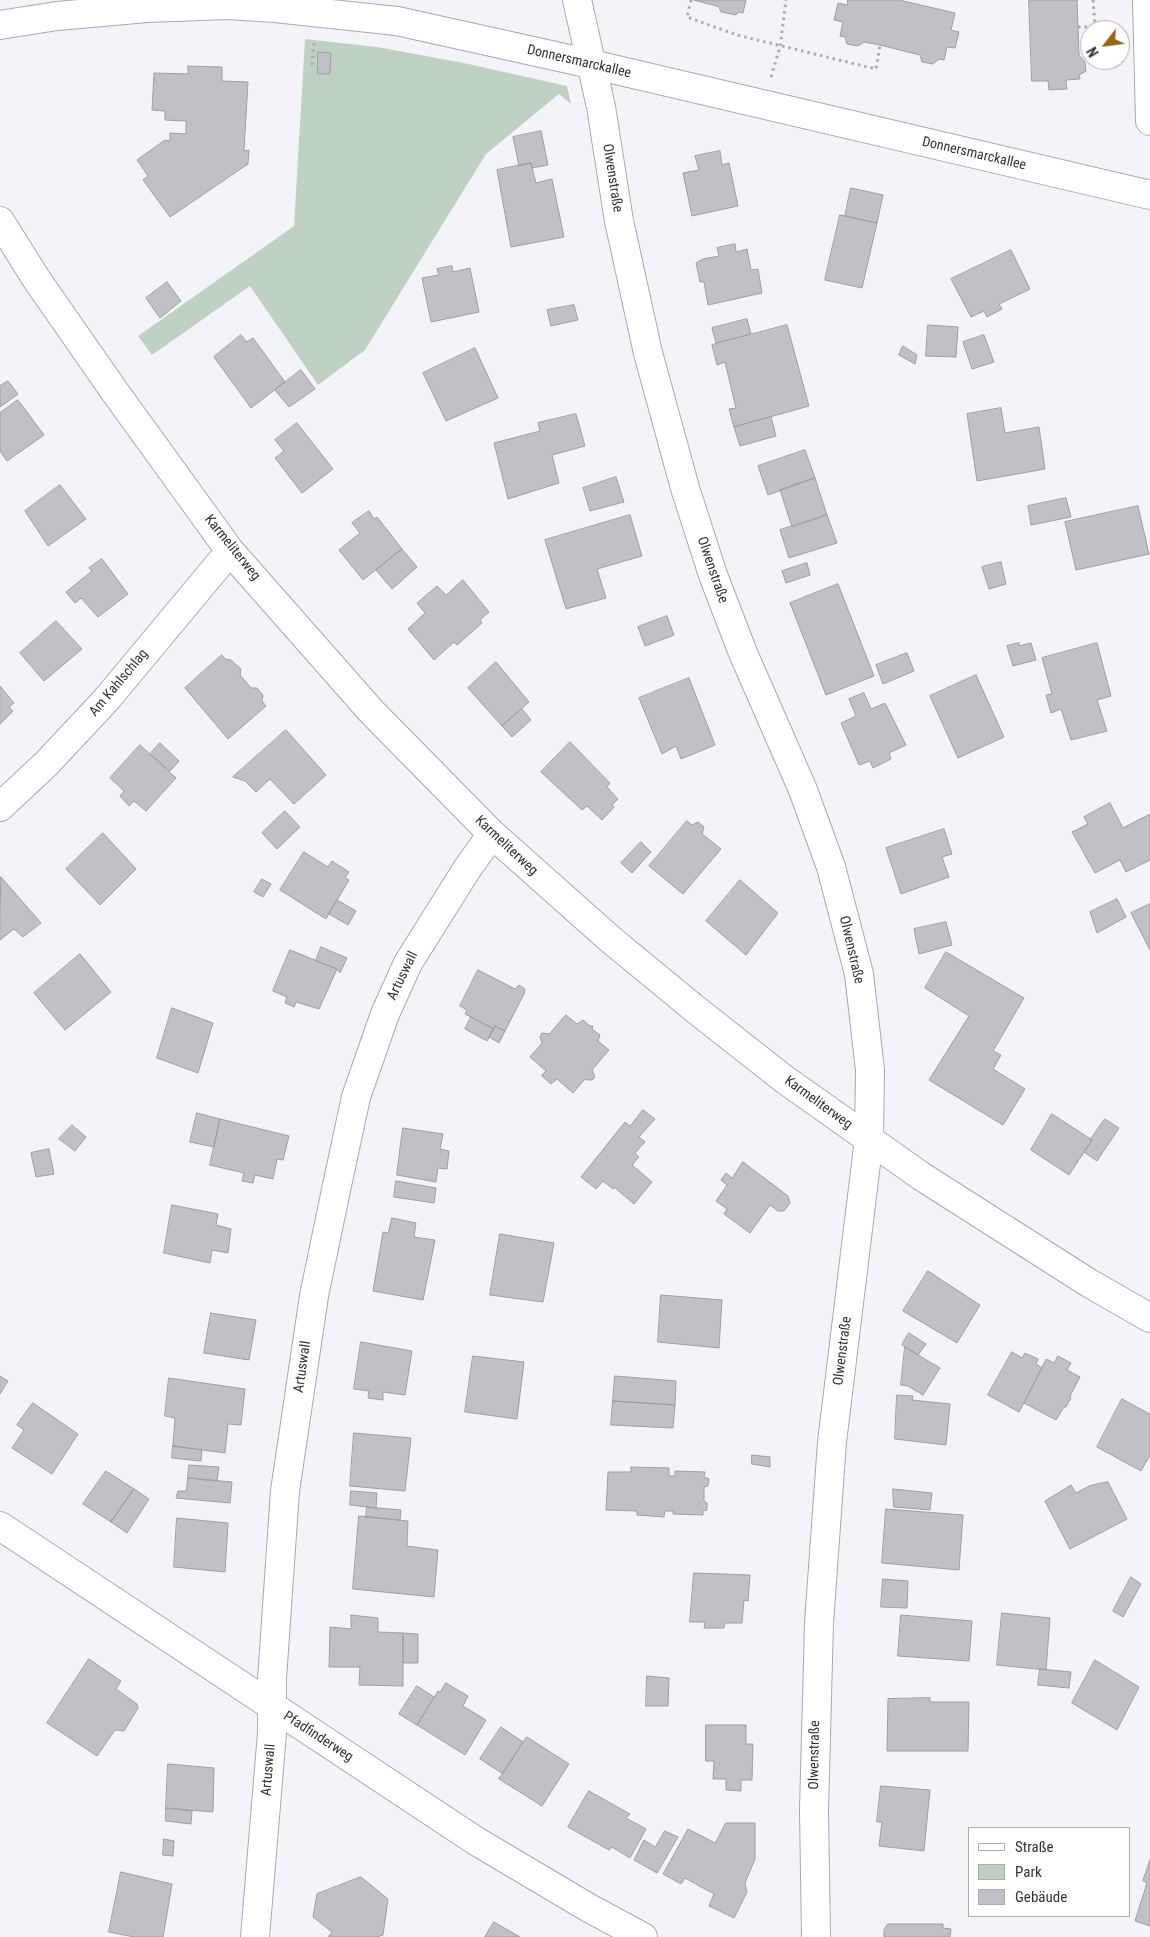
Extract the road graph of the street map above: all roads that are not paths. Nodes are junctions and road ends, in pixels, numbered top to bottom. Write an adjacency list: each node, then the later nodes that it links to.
1 (577, 0): 4 (street, Olwenstraße)
2 (1147, 0): 5 (street)
3 (0, 25): 4 (street, Donnersmarckallee)
4 (591, 64): 6 (street, Donnersmarckallee); 11 (street, Olwenstraße)
5 (1150, 121)
6 (1150, 195)
7 (1, 224): 8 (street, Karmeliterweg)
8 (230, 551): 9 (street, Am Kahlschlag); 10 (street, Karmeliterweg)
9 (0, 807)
10 (492, 834): 11 (street, Karmeliterweg); 14 (street, Artuswall)
11 (869, 1139): 12 (street, Karmeliterweg); 17 (street, Olwenstraße)
12 (1150, 1318)
13 (0, 1526): 14 (street, Pfadfinderweg)
14 (272, 1706): 15 (street, Artuswall); 16 (street, Pfadfinderweg)
15 (255, 1937)
16 (643, 1937)
17 (816, 1937)

